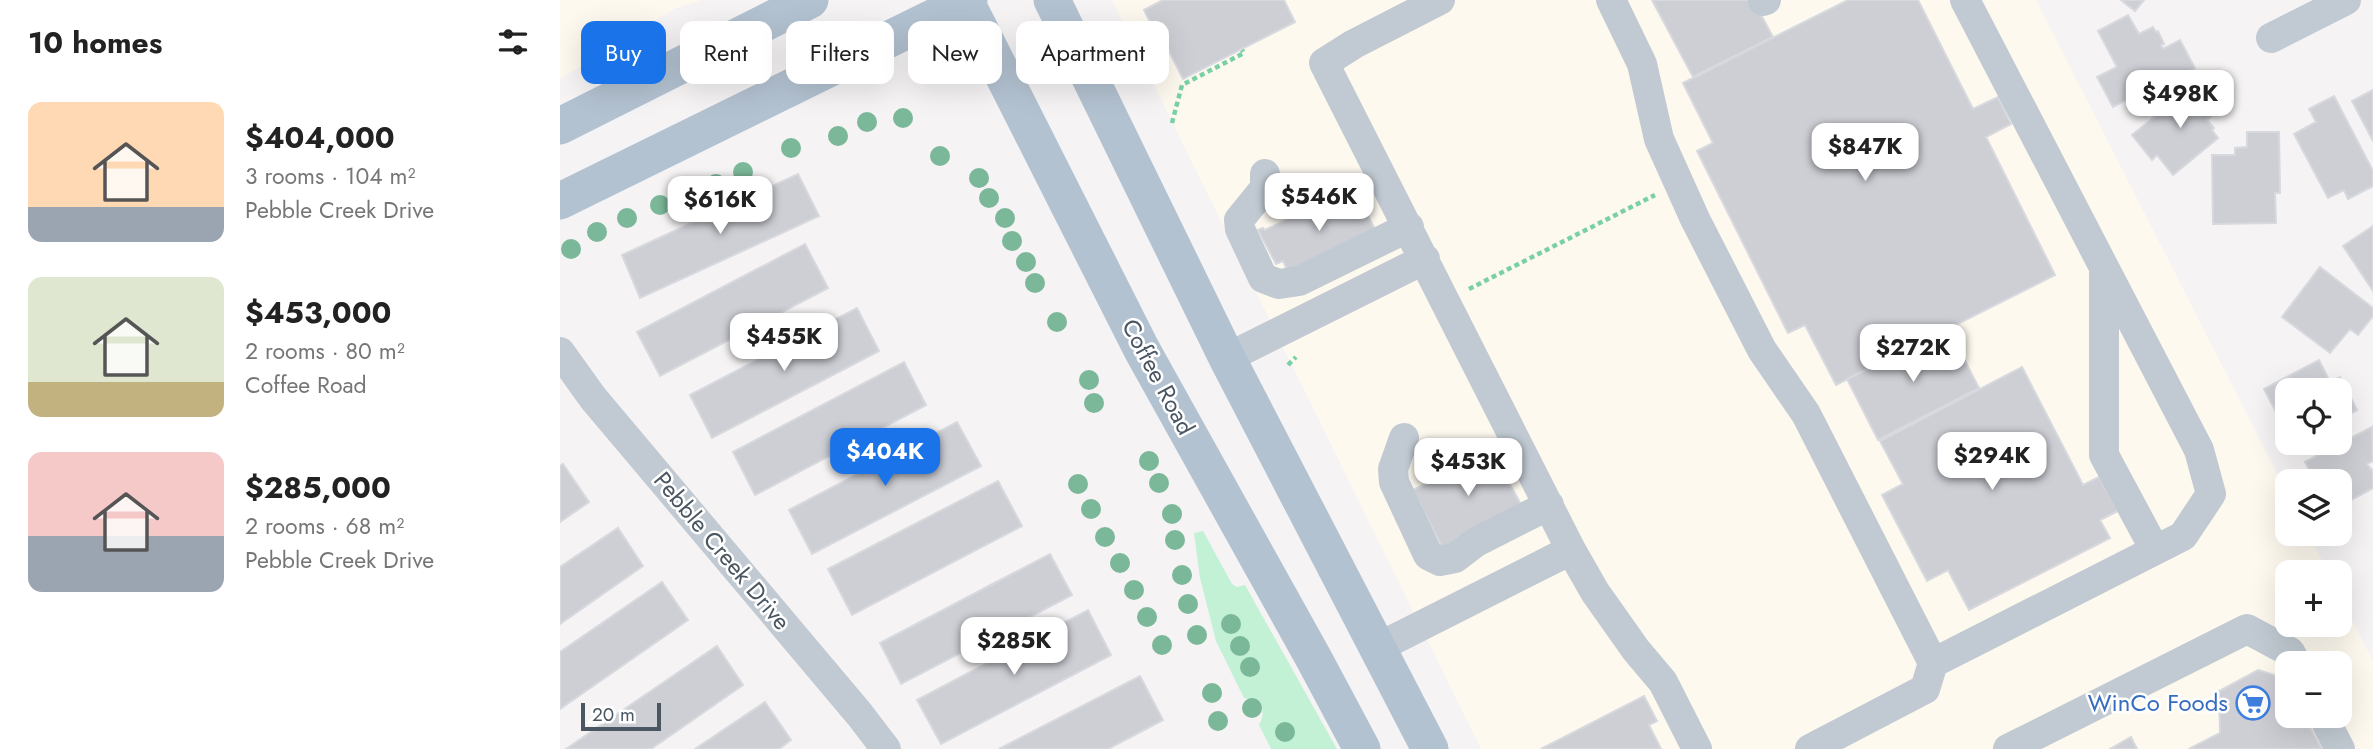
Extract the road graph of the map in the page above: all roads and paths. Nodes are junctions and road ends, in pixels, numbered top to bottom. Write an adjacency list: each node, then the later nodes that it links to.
1 (810, 0): 11 (main road)
2 (1052, 0): 21 (main road)
3 (1440, 0): 15 (street)
4 (1611, 0): 13 (street)
5 (1965, 0): 17 (street)
6 (2346, 0): 8 (street)
7 (966, 1): 14 (main road); 32 (main road, Coffee Road)
8 (2271, 38)
9 (1242, 50): 10 (path)
10 (1172, 123)
11 (560, 127)
12 (1265, 174): 15 (street)
13 (1677, 179): 18 (path); 29 (street)
14 (560, 201)
15 (1409, 227): 16 (street)
16 (1425, 259): 18 (street); 21 (street)
17 (2104, 267): 26 (street); 26 (street)
18 (1443, 296): 24 (street)
19 (1303, 349): 22 (path)
20 (560, 352): 31 (street, Pebble Creek Drive)
21 (1227, 358): 27 (main road)
22 (1288, 365)
23 (1404, 438): 24 (street)
24 (1549, 505): 25 (street)
25 (1571, 550): 27 (street); 34 (street)
26 (2155, 550): 29 (street)
27 (1377, 648): 33 (main road)
28 (2288, 651): 36 (street)
29 (1933, 663): 35 (street)
30 (2329, 728): 37 (street)
31 (886, 749)
32 (1362, 749)
33 (1430, 749)
34 (1697, 749)
35 (1810, 749)
36 (2008, 749)
37 (2340, 749)

